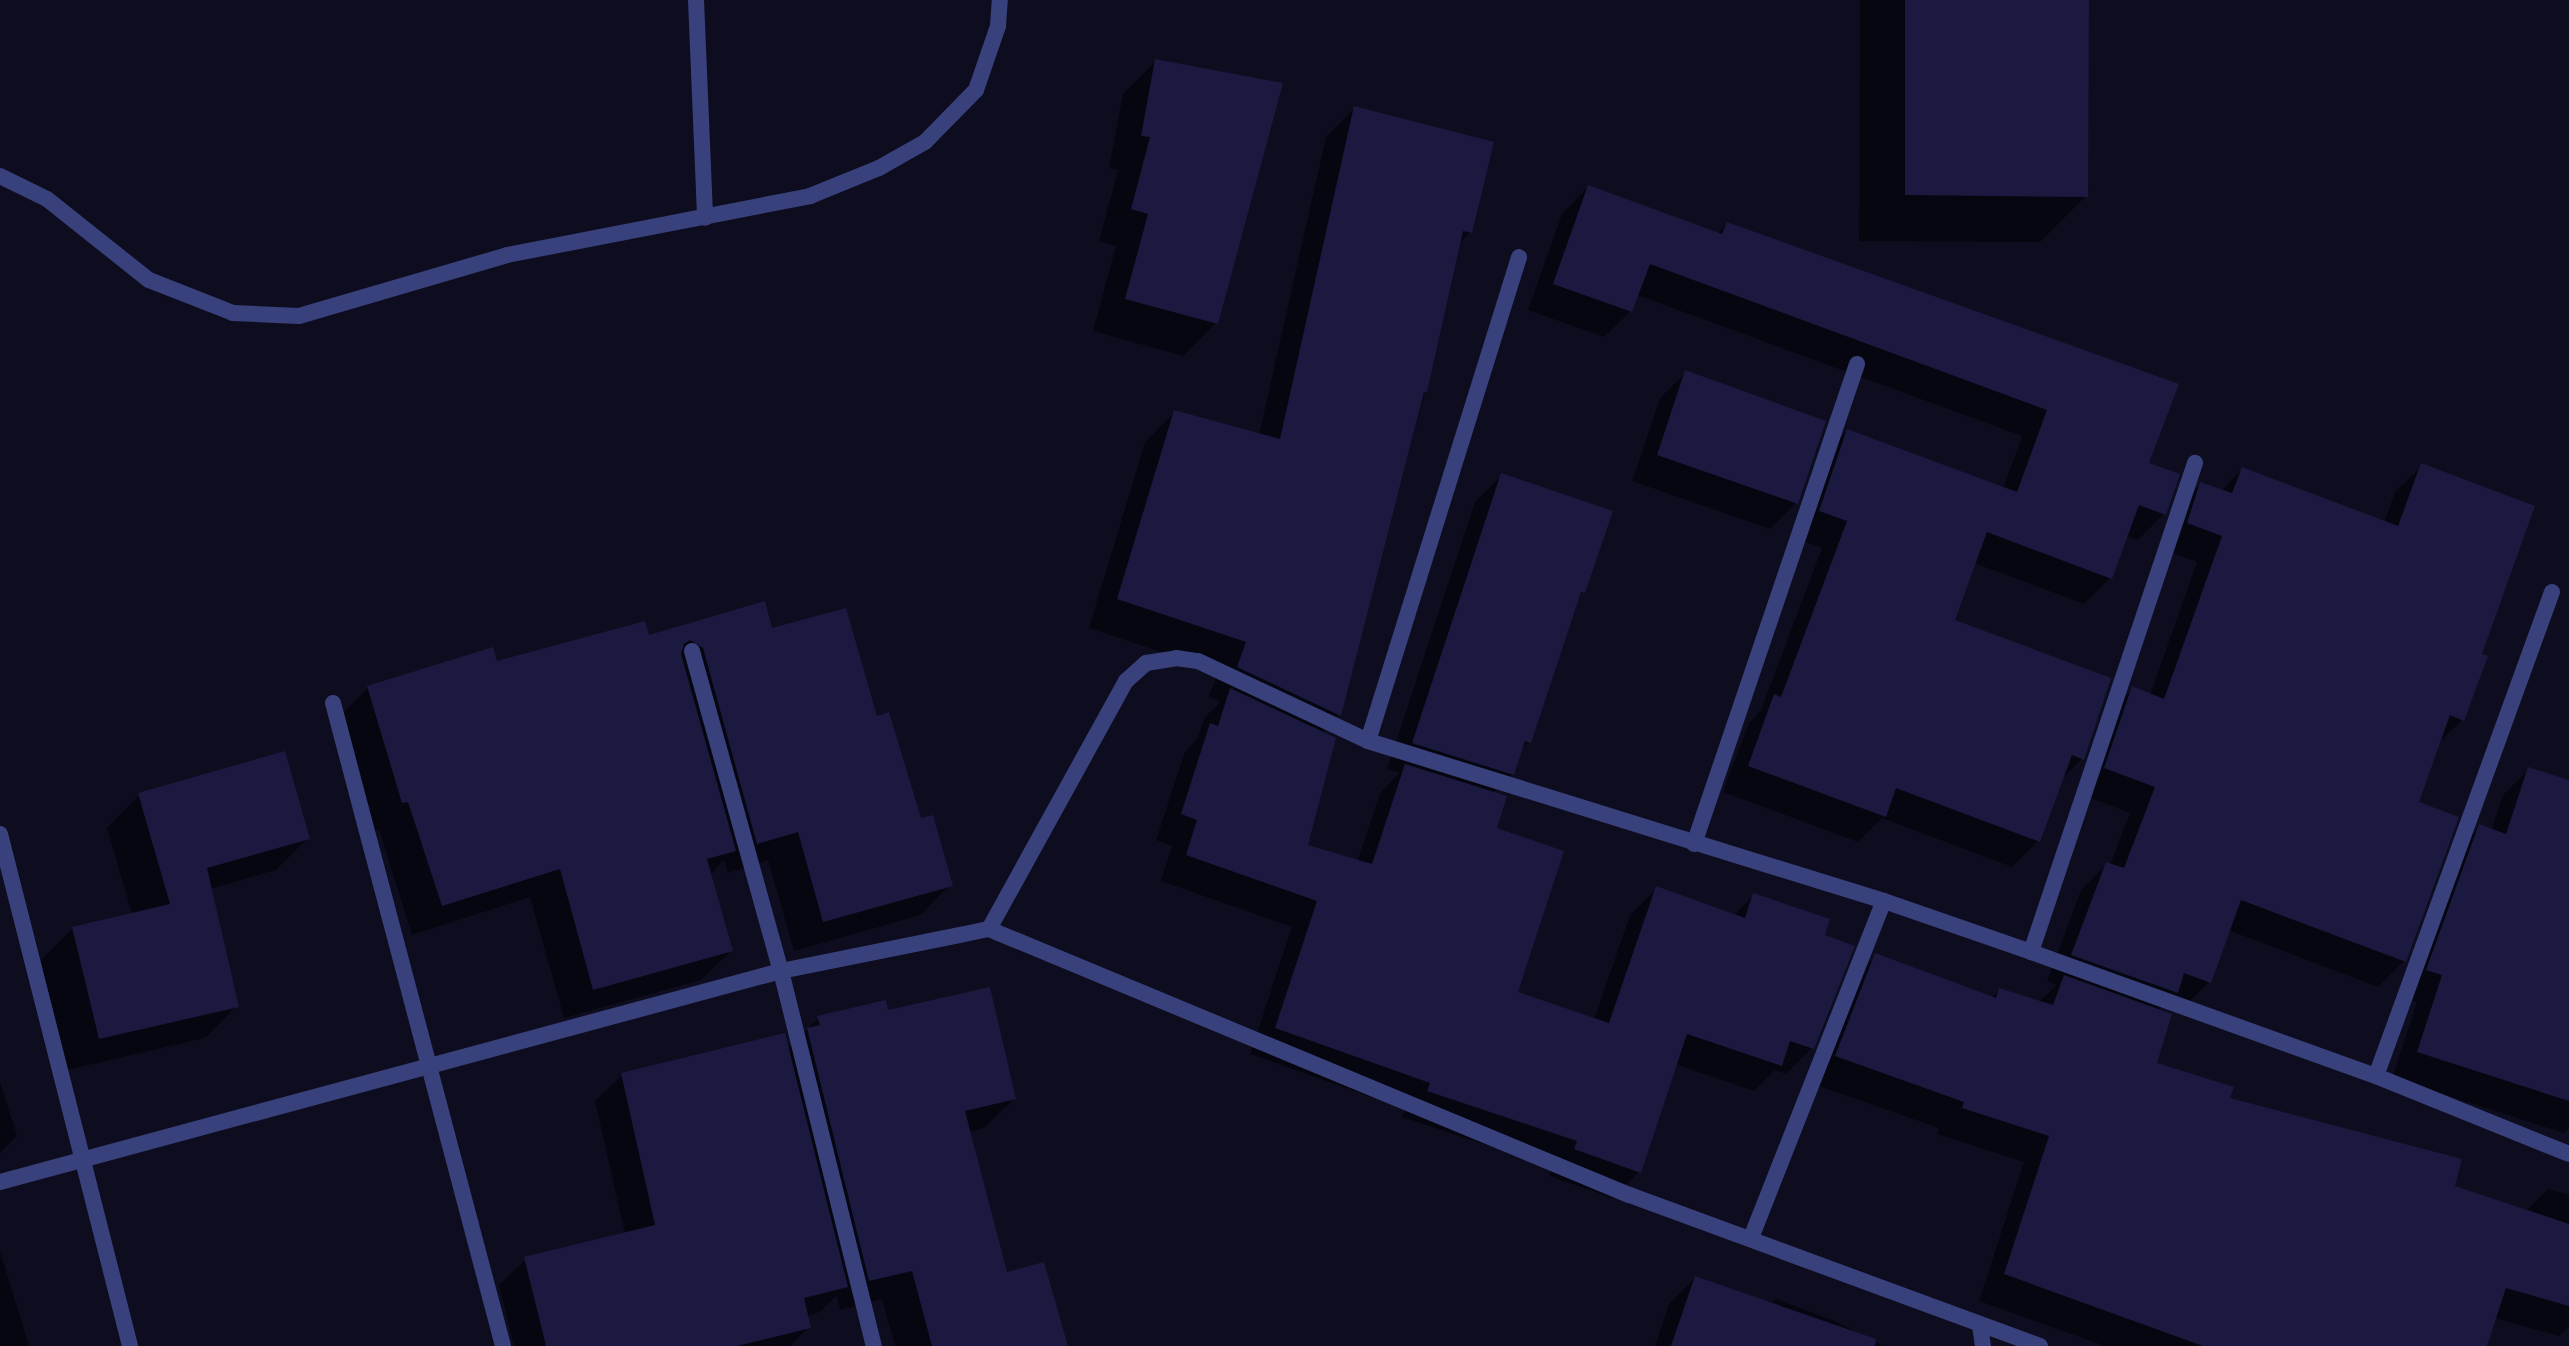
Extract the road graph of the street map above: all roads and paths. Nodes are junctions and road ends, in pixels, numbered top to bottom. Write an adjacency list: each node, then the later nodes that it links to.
1 (696, 0): 4 (street)
2 (1000, 0): 4 (street)
3 (0, 176): 4 (street)
4 (705, 218)
5 (1519, 257): 11 (street)
6 (1857, 364): 13 (street)
7 (2195, 463): 16 (street)
8 (2552, 592): 19 (street)
9 (692, 651): 17 (street)
10 (333, 703): 18 (street)
11 (1368, 741): 13 (street); 15 (street)
12 (0, 834): 21 (street)
13 (1694, 844): 14 (street)
14 (1884, 901): 16 (street); 23 (street)
15 (989, 929): 17 (street); 23 (street)
16 (2031, 952): 19 (street)
17 (781, 971): 18 (street); 27 (street)
18 (431, 1069): 21 (street); 26 (street)
19 (2376, 1076): 20 (street)
20 (2569, 1154)
21 (82, 1162): 22 (street); 25 (street)
22 (0, 1182)
23 (1751, 1238): 24 (street)
24 (1980, 1325): 28 (street); 29 (street)
25 (130, 1346)
26 (503, 1346)
27 (874, 1346)
28 (1983, 1346)
29 (2040, 1346)

